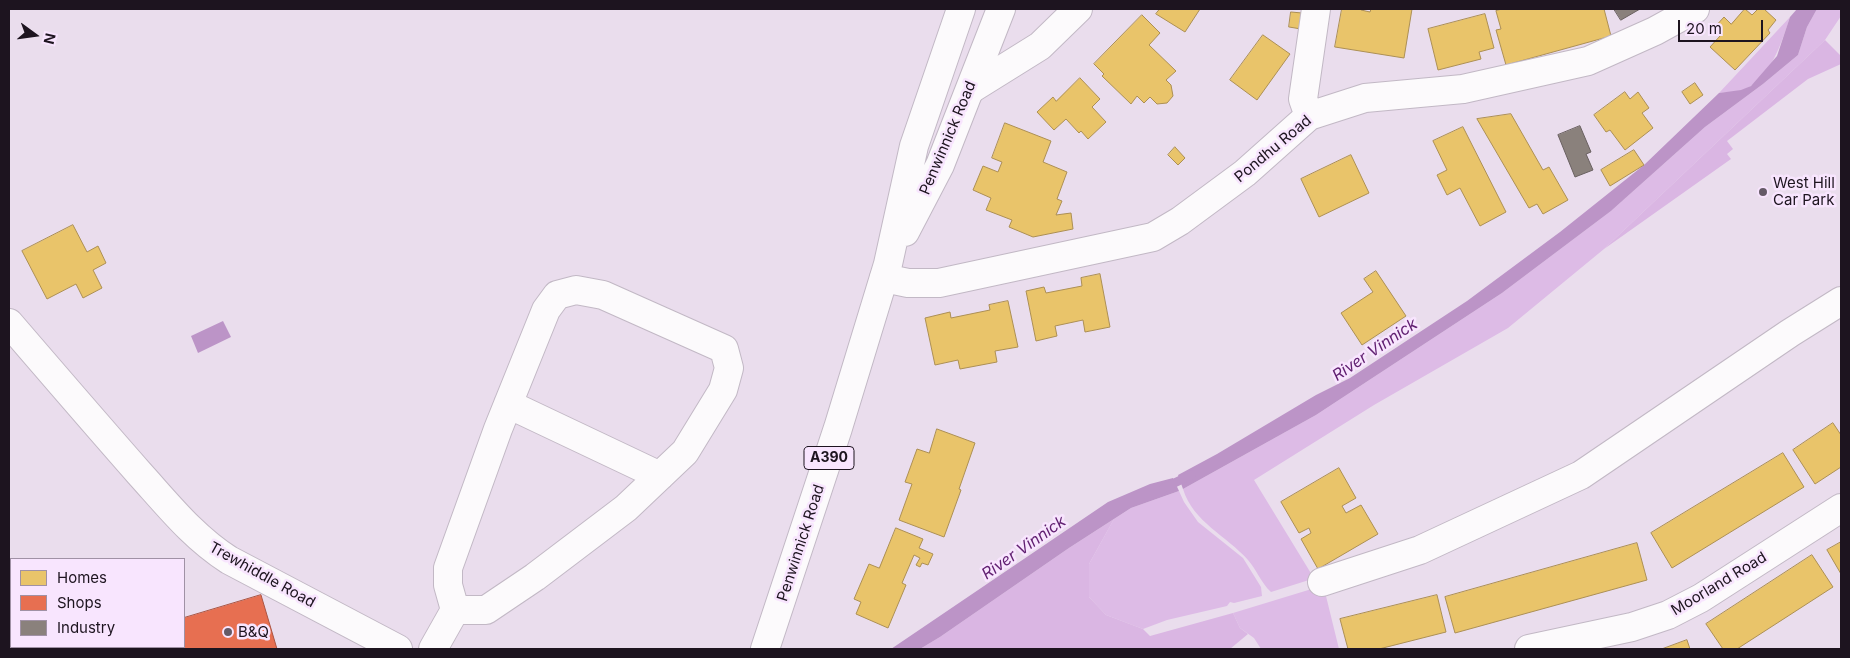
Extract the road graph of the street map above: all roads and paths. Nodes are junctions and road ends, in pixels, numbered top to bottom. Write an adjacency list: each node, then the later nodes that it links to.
1 (961, 9): 8 (main road, Penwinnick Road / A390)
2 (1001, 9): 6 (main road, Penwinnick Road / A390)
3 (1078, 9): 6 (main road)
4 (1316, 9): 7 (main road)
5 (1695, 9): 7 (main road, Pondhu Road)
6 (970, 89): 8 (main road, Penwinnick Road / A390)
7 (1309, 116): 8 (main road, Pondhu Road)
8 (886, 271): 18 (main road, Penwinnick Road / A390)
9 (1841, 301): 14 (main road)
10 (9, 323): 16 (main road, Trewhiddle Road)
11 (508, 404): 12 (main road); 12 (main road); 15 (main road)
12 (660, 476): 15 (main road)
13 (1841, 508): 19 (main road, Moorland Road)
14 (1322, 582)
15 (455, 610): 17 (main road)
16 (398, 649)
17 (433, 649)
18 (766, 649)
19 (1529, 649)

